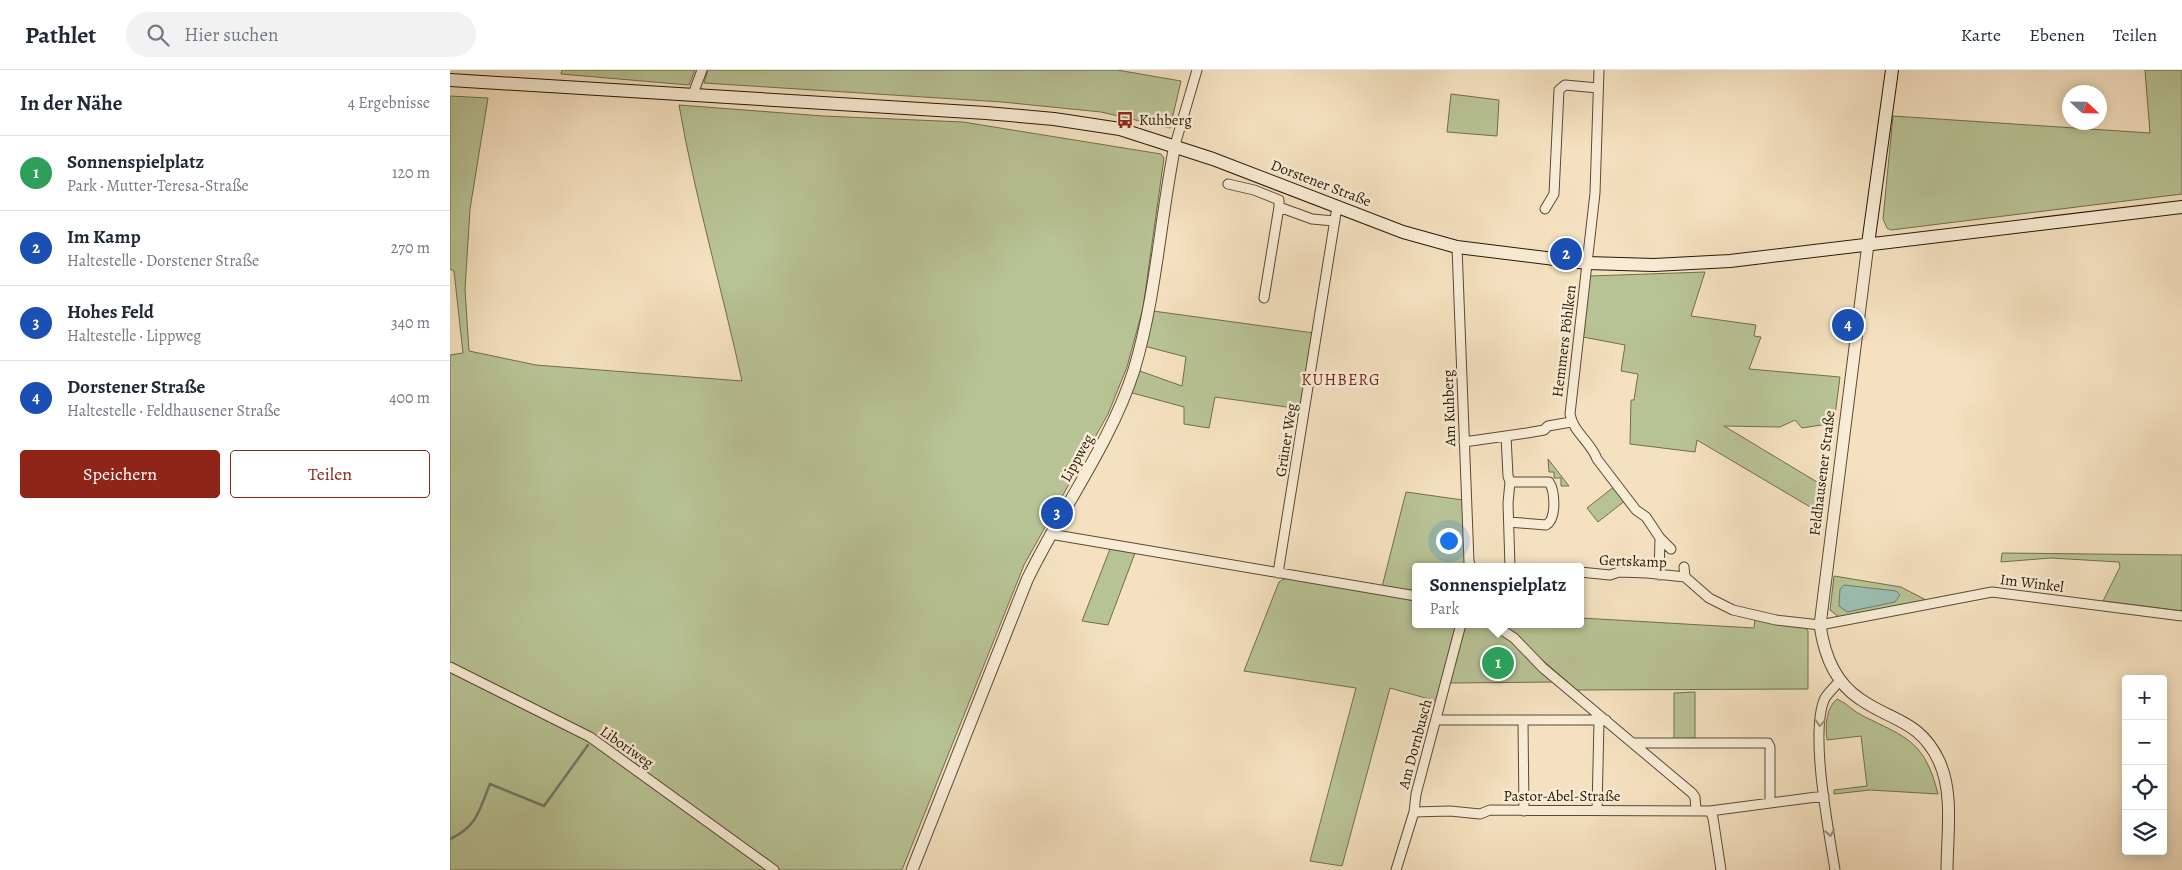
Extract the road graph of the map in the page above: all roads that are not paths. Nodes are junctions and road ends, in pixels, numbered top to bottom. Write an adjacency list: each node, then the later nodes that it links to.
1 (702, 70): 7 (street)
2 (1197, 70): 8 (street, Lippweg)
3 (1599, 70): 6 (street, Hemmers Pöhlken)
4 (1892, 70): 15 (main road, Feldhausener Straße)
5 (450, 80): 7 (main road, Dorstener Straße)
6 (1598, 88): 13 (street); 17 (street, Hemmers Pöhlken)
7 (693, 94): 8 (main road, Dorstener Straße)
8 (1175, 146): 11 (main road, Dorstener Straße); 24 (street, Lippweg)
9 (1228, 184): 10 (street)
10 (1278, 207): 14 (street); 18 (street)
11 (1337, 207): 14 (street, Grüner Weg); 16 (main road, Dorstener Straße)
12 (2182, 207): 15 (main road, Dorstener Straße)
13 (1544, 209)
14 (1334, 222): 31 (street, Grüner Weg)
15 (1868, 244): 17 (main road, Dorstener Straße); 36 (street, Feldhausener Straße)
16 (1457, 247): 17 (main road, Dorstener Straße); 21 (street, Am Kuhberg)
17 (1587, 263): 19 (street, Hemmers Pöhlken)
18 (1264, 298)
19 (1571, 422): 20 (street); 25 (street)
20 (1506, 436): 21 (street); 22 (street)
21 (1464, 442): 27 (street, Am Kuhberg)
22 (1510, 482): 23 (street); 23 (street)
23 (1509, 522): 28 (street)
24 (1050, 534): 31 (street); 53 (street, Lippweg)
25 (1660, 538): 26 (street); 32 (street)
26 (1671, 549)
27 (1471, 563)
28 (1510, 563)
29 (1684, 567): 33 (street)
30 (1584, 572): 32 (street, Gertskamp)
31 (1278, 573): 34 (street)
32 (1659, 575): 33 (street, Gertskamp)
33 (1685, 577): 36 (street)
34 (1412, 595)
35 (2182, 616): 36 (street, Im Winkel)
36 (1820, 624): 40 (street, Feldhausener Straße)
37 (1460, 628): 41 (street, Am Dornbusch)
38 (1499, 628): 43 (street)
39 (450, 667): 52 (street, Liboriweg)
40 (1840, 681): 45 (street, one-way to 45); 57 (street, Feldhausener Straße)
41 (1436, 720): 42 (street); 51 (street, Am Dornbusch)
42 (1523, 721): 43 (street); 49 (street)
43 (1603, 721): 44 (street); 47 (street)
44 (1634, 743): 46 (street); 48 (street)
45 (1824, 796): 46 (street, Pastor-Abel-Straße); 56 (street, one-way to 56)
46 (1770, 803): 50 (street, Pastor-Abel-Straße)
47 (1597, 810): 48 (street, Pastor-Abel-Straße); 49 (street, Pastor-Abel-Straße)
48 (1696, 810): 50 (street, Pastor-Abel-Straße)
49 (1524, 811): 51 (street, Pastor-Abel-Straße)
50 (1710, 811): 55 (street)
51 (1414, 812): 54 (street, Am Dornbusch)
52 (774, 870)
53 (912, 870)
54 (1396, 870)
55 (1722, 870)
56 (1835, 870)
57 (1947, 870)

